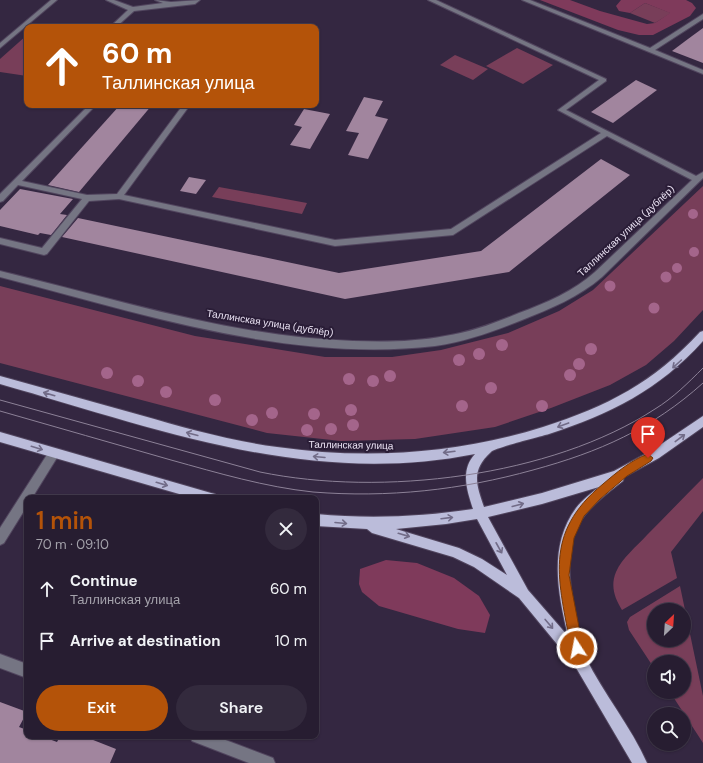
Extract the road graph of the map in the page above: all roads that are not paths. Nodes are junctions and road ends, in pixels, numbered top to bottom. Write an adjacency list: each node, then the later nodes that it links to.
1 (54, 0): 10 (street)
2 (109, 0): 8 (street)
3 (158, 0): 7 (street)
4 (197, 0): 7 (street)
5 (431, 0): 18 (street)
6 (525, 0): 14 (street)
7 (171, 4): 8 (street)
8 (132, 9): 11 (street)
9 (703, 15): 14 (street)
10 (26, 24)
11 (116, 24)
12 (24, 26): 13 (street)
13 (0, 46)
14 (651, 50): 15 (street)
15 (703, 72)
16 (90, 108): 20 (street)
17 (185, 108): 21 (street)
18 (607, 133): 19 (street); 21 (street)
19 (700, 176): 25 (street, Таллинская улица (дублёр))
20 (16, 182): 22 (street); 23 (street)
21 (119, 196): 22 (street)
22 (87, 198): 24 (street)
23 (0, 199)
24 (0, 241)
25 (0, 274)
26 (703, 335): 30 (main road, Таллинская улица, one-way to 30)
27 (0, 380): 30 (main road, Таллинская улица, one-way to 27)
28 (703, 421): 32 (main road, one-way to 28)
29 (0, 437): 31 (main road, one-way to 31)
30 (488, 447): 36 (main road)
31 (54, 454): 33 (street); 34 (main road, one-way to 34)
32 (623, 473): 36 (main road, one-way to 32); 42 (main road)
33 (28, 495)
34 (200, 495)
35 (24, 501): 39 (street)
36 (480, 514): 38 (main road, one-way to 36); 40 (main road, one-way to 40)
37 (319, 520): 38 (main road, one-way to 38)
38 (366, 525): 40 (main road, one-way to 40)
39 (0, 539)
40 (524, 594): 42 (main road, one-way to 42)
41 (0, 661): 43 (street)
42 (580, 661): 46 (main road)
43 (24, 670)
44 (205, 739): 45 (street)
45 (268, 763)
46 (640, 763)

